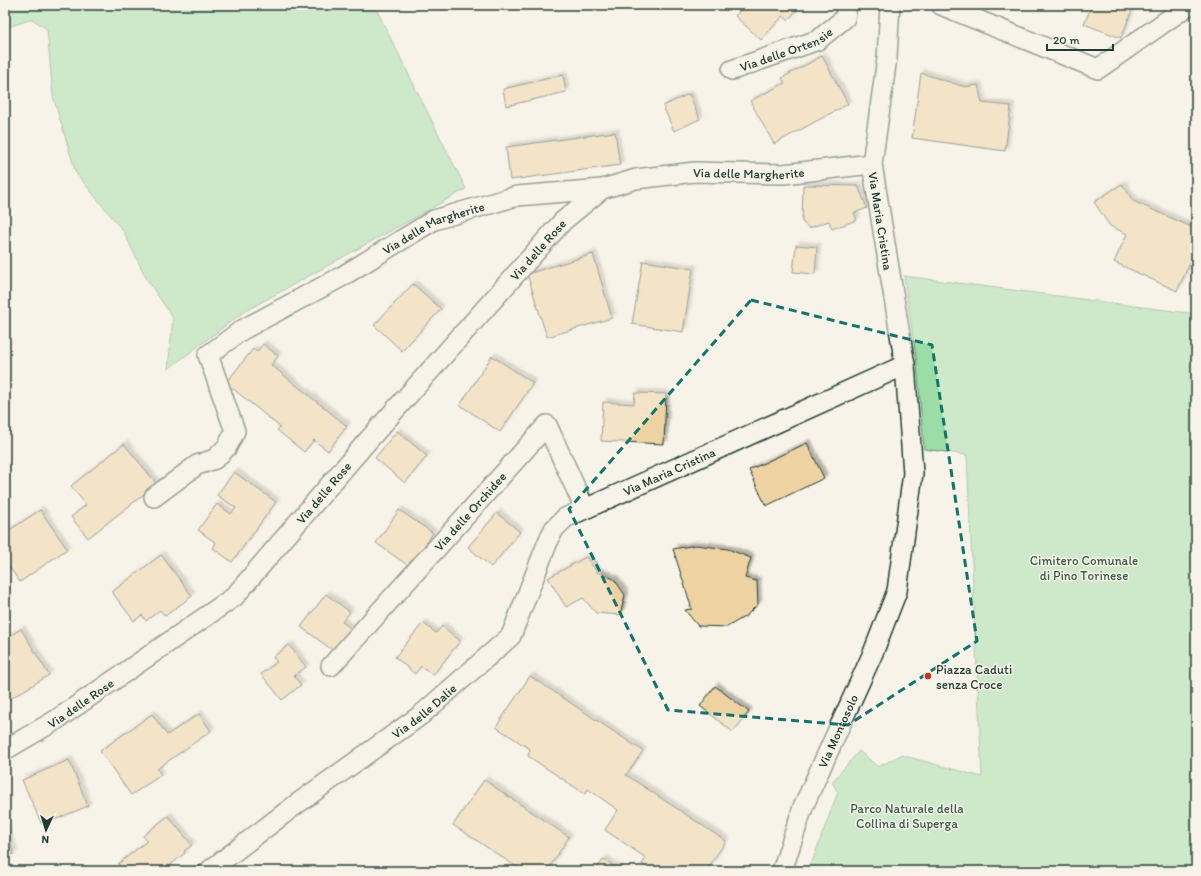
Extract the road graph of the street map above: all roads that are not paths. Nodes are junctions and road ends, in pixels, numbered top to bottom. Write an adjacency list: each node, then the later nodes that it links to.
1 (847, 5): 5 (street, Via delle Ortensie)
2 (890, 5): 6 (street, Via Maria Cristina)
3 (941, 5): 4 (street)
4 (1189, 5)
5 (732, 70)
6 (872, 164): 7 (street, Via delle Margherite); 8 (street, Via Maria Cristina)
7 (602, 189): 9 (street, Via delle Margherite); 13 (street, Via delle Rose)
8 (905, 365): 10 (street, Via Maria Cristina); 11 (street, Via Maria Cristina)
9 (154, 497)
10 (585, 509): 12 (street, Via delle Orchidee); 14 (street, Via delle Dalie)
11 (897, 591): 15 (street, Via Montosolo)
12 (331, 666)
13 (5, 750)
14 (209, 871)
15 (782, 871)

